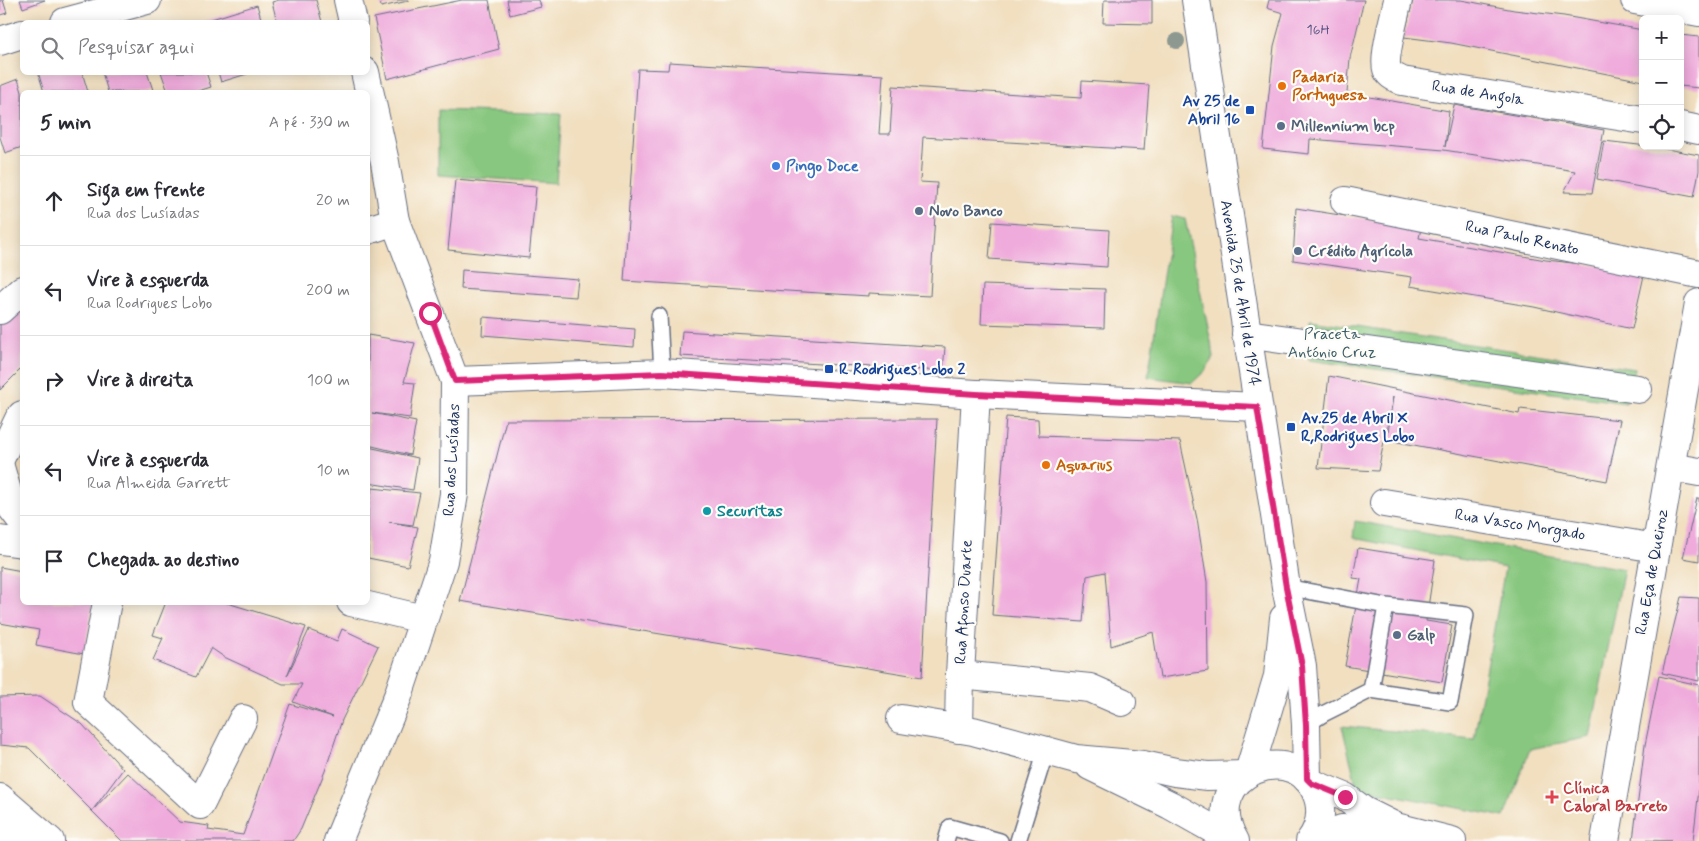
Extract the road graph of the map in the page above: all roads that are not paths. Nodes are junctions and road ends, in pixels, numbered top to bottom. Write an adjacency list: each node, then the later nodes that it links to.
1 (147, 0): 7 (street)
2 (348, 0): 8 (street)
3 (1196, 0): 25 (street, Avenida 25 de Abril de 1974)
4 (1398, 0): 14 (street, Rua de Angola)
5 (1635, 0): 6 (street)
6 (1699, 12)
7 (72, 20)
8 (353, 20)
9 (20, 35): 10 (street)
10 (0, 41)
11 (366, 75): 12 (street, Rua dos Lusíadas)
12 (369, 90)
13 (370, 93): 18 (street, Rua dos Lusíadas)
14 (1639, 119)
15 (1684, 127): 16 (street)
16 (1699, 130)
17 (1345, 201): 20 (street, Rua Paulo Renato)
18 (395, 221): 19 (street); 27 (street, Rua dos Lusíadas)
19 (370, 229)
20 (1699, 274)
21 (20, 292): 23 (street)
22 (1699, 303): 34 (street, Rua Eça de Queiroz)
23 (0, 310)
24 (659, 316): 26 (lane)
25 (1246, 334): 28 (street); 30 (street, Avenida 25 de Abril de 1974)
26 (662, 373): 27 (street); 29 (street)
27 (455, 381): 45 (street, Rua dos Lusíadas)
28 (1638, 389)
29 (976, 394): 30 (street); 46 (street, Rua Afonso Duarte)
30 (1257, 407): 41 (street, Avenida 25 de Abril de 1974)
31 (20, 417): 32 (street)
32 (0, 459)
33 (0, 467): 37 (street)
34 (1670, 467): 35 (street); 40 (street, Rua Eça de Queiroz)
35 (1699, 472)
36 (1384, 503): 40 (street, Rua Vasco Morgado)
37 (20, 518)
38 (0, 540): 39 (street)
39 (20, 543)
40 (1656, 548): 69 (street, Rua Eça de Queiroz)
41 (1286, 587): 44 (lane); 51 (street, Avenida 25 de Abril de 1974); 55 (street, Avenida 25 de Abril de 1974)
42 (107, 605): 49 (street)
43 (364, 605): 45 (street)
44 (1386, 606): 47 (lane); 47 (lane)
45 (423, 620): 63 (street, Rua dos Lusíadas)
46 (960, 675): 48 (street, Rua Afonso Duarte); 52 (street)
47 (1371, 690): 51 (lane)
48 (1122, 702)
49 (243, 719)
50 (901, 719): 52 (street)
51 (1306, 725): 56 (street, Avenida 25 de Abril de 1974)
52 (959, 729): 53 (street)
53 (1046, 751): 54 (street); 66 (lane)
54 (1076, 759): 55 (street); 67 (street)
55 (1247, 773): 56 (street); 67 (street, Avenida 25 de Abril de 1974)
56 (1309, 781): 58 (street); 60 (street, Avenida 25 de Abril de 1974)
57 (0, 798): 62 (street)
58 (1396, 827): 60 (street); 68 (street)
59 (0, 828): 61 (street)
60 (1311, 840)
61 (15, 841)
62 (50, 841)
63 (338, 841)
64 (946, 841): 65 (lane)
65 (1000, 841)
66 (1018, 841)
67 (1235, 841)
68 (1452, 841)
69 (1605, 841)

